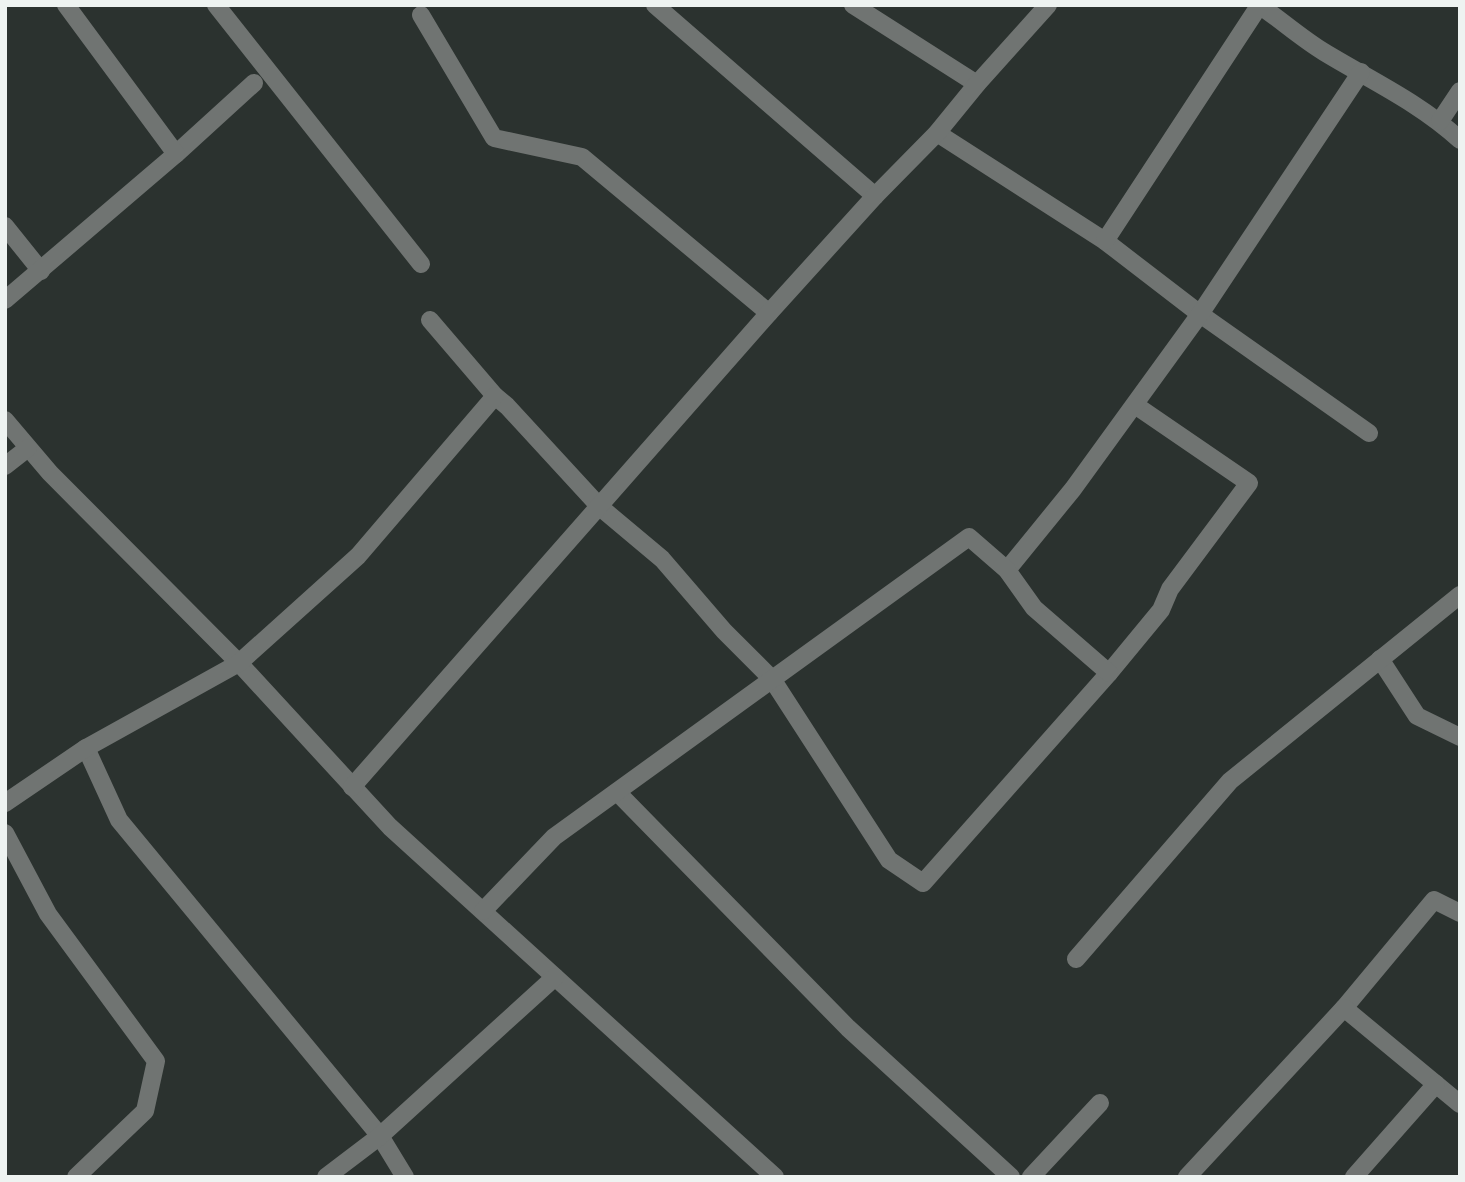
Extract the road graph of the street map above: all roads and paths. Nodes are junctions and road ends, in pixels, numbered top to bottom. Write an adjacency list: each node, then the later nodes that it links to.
1 (66, 5): 15 (street)
2 (216, 5): 19 (street)
3 (655, 5): 16 (street)
4 (853, 5): 10 (street)
5 (1048, 5): 10 (street)
6 (1259, 6): 8 (street); 18 (street)
7 (422, 9): 22 (street)
8 (1361, 72): 12 (street); 23 (street)
9 (254, 83): 15 (street)
10 (977, 85): 13 (street)
11 (1460, 91): 12 (street)
12 (1440, 121): 14 (street)
13 (937, 133): 16 (street); 18 (street)
14 (1460, 140)
15 (176, 154): 20 (street)
16 (875, 196): 22 (street)
17 (5, 226): 20 (street)
18 (1105, 241): 23 (street)
19 (421, 264)
20 (41, 271): 21 (street)
21 (5, 300)
22 (769, 313): 31 (street)
23 (1200, 314): 26 (street); 28 (street)
24 (430, 320): 25 (street)
25 (495, 396): 31 (street); 35 (street)
26 (1135, 405): 32 (street); 36 (street)
27 (5, 420): 29 (street)
28 (1369, 433)
29 (28, 448): 30 (street); 35 (street)
30 (5, 466)
31 (600, 507): 37 (street); 40 (street)
32 (1007, 570): 36 (street); 37 (street)
33 (1460, 595): 34 (street)
34 (1380, 659): 38 (street); 46 (street)
35 (239, 663): 39 (street); 40 (street)
36 (1109, 673): 37 (street)
37 (772, 679): 41 (street)
38 (1460, 737)
39 (86, 748): 42 (street); 52 (street)
40 (352, 787): 44 (street)
41 (617, 792): 44 (street); 57 (street)
42 (5, 803)
43 (5, 833): 53 (street)
44 (483, 911): 47 (street)
45 (1460, 913): 48 (street)
46 (1076, 959)
47 (555, 977): 52 (street); 56 (street)
48 (1344, 1008): 49 (street); 59 (street)
49 (1436, 1084): 51 (street); 60 (street)
50 (1100, 1103): 58 (street)
51 (1460, 1104)
52 (380, 1136): 54 (street); 55 (street)
53 (76, 1177)
54 (326, 1177)
55 (405, 1177)
56 (775, 1177)
57 (1011, 1177)
58 (1031, 1177)
59 (1187, 1177)
60 (1354, 1177)

